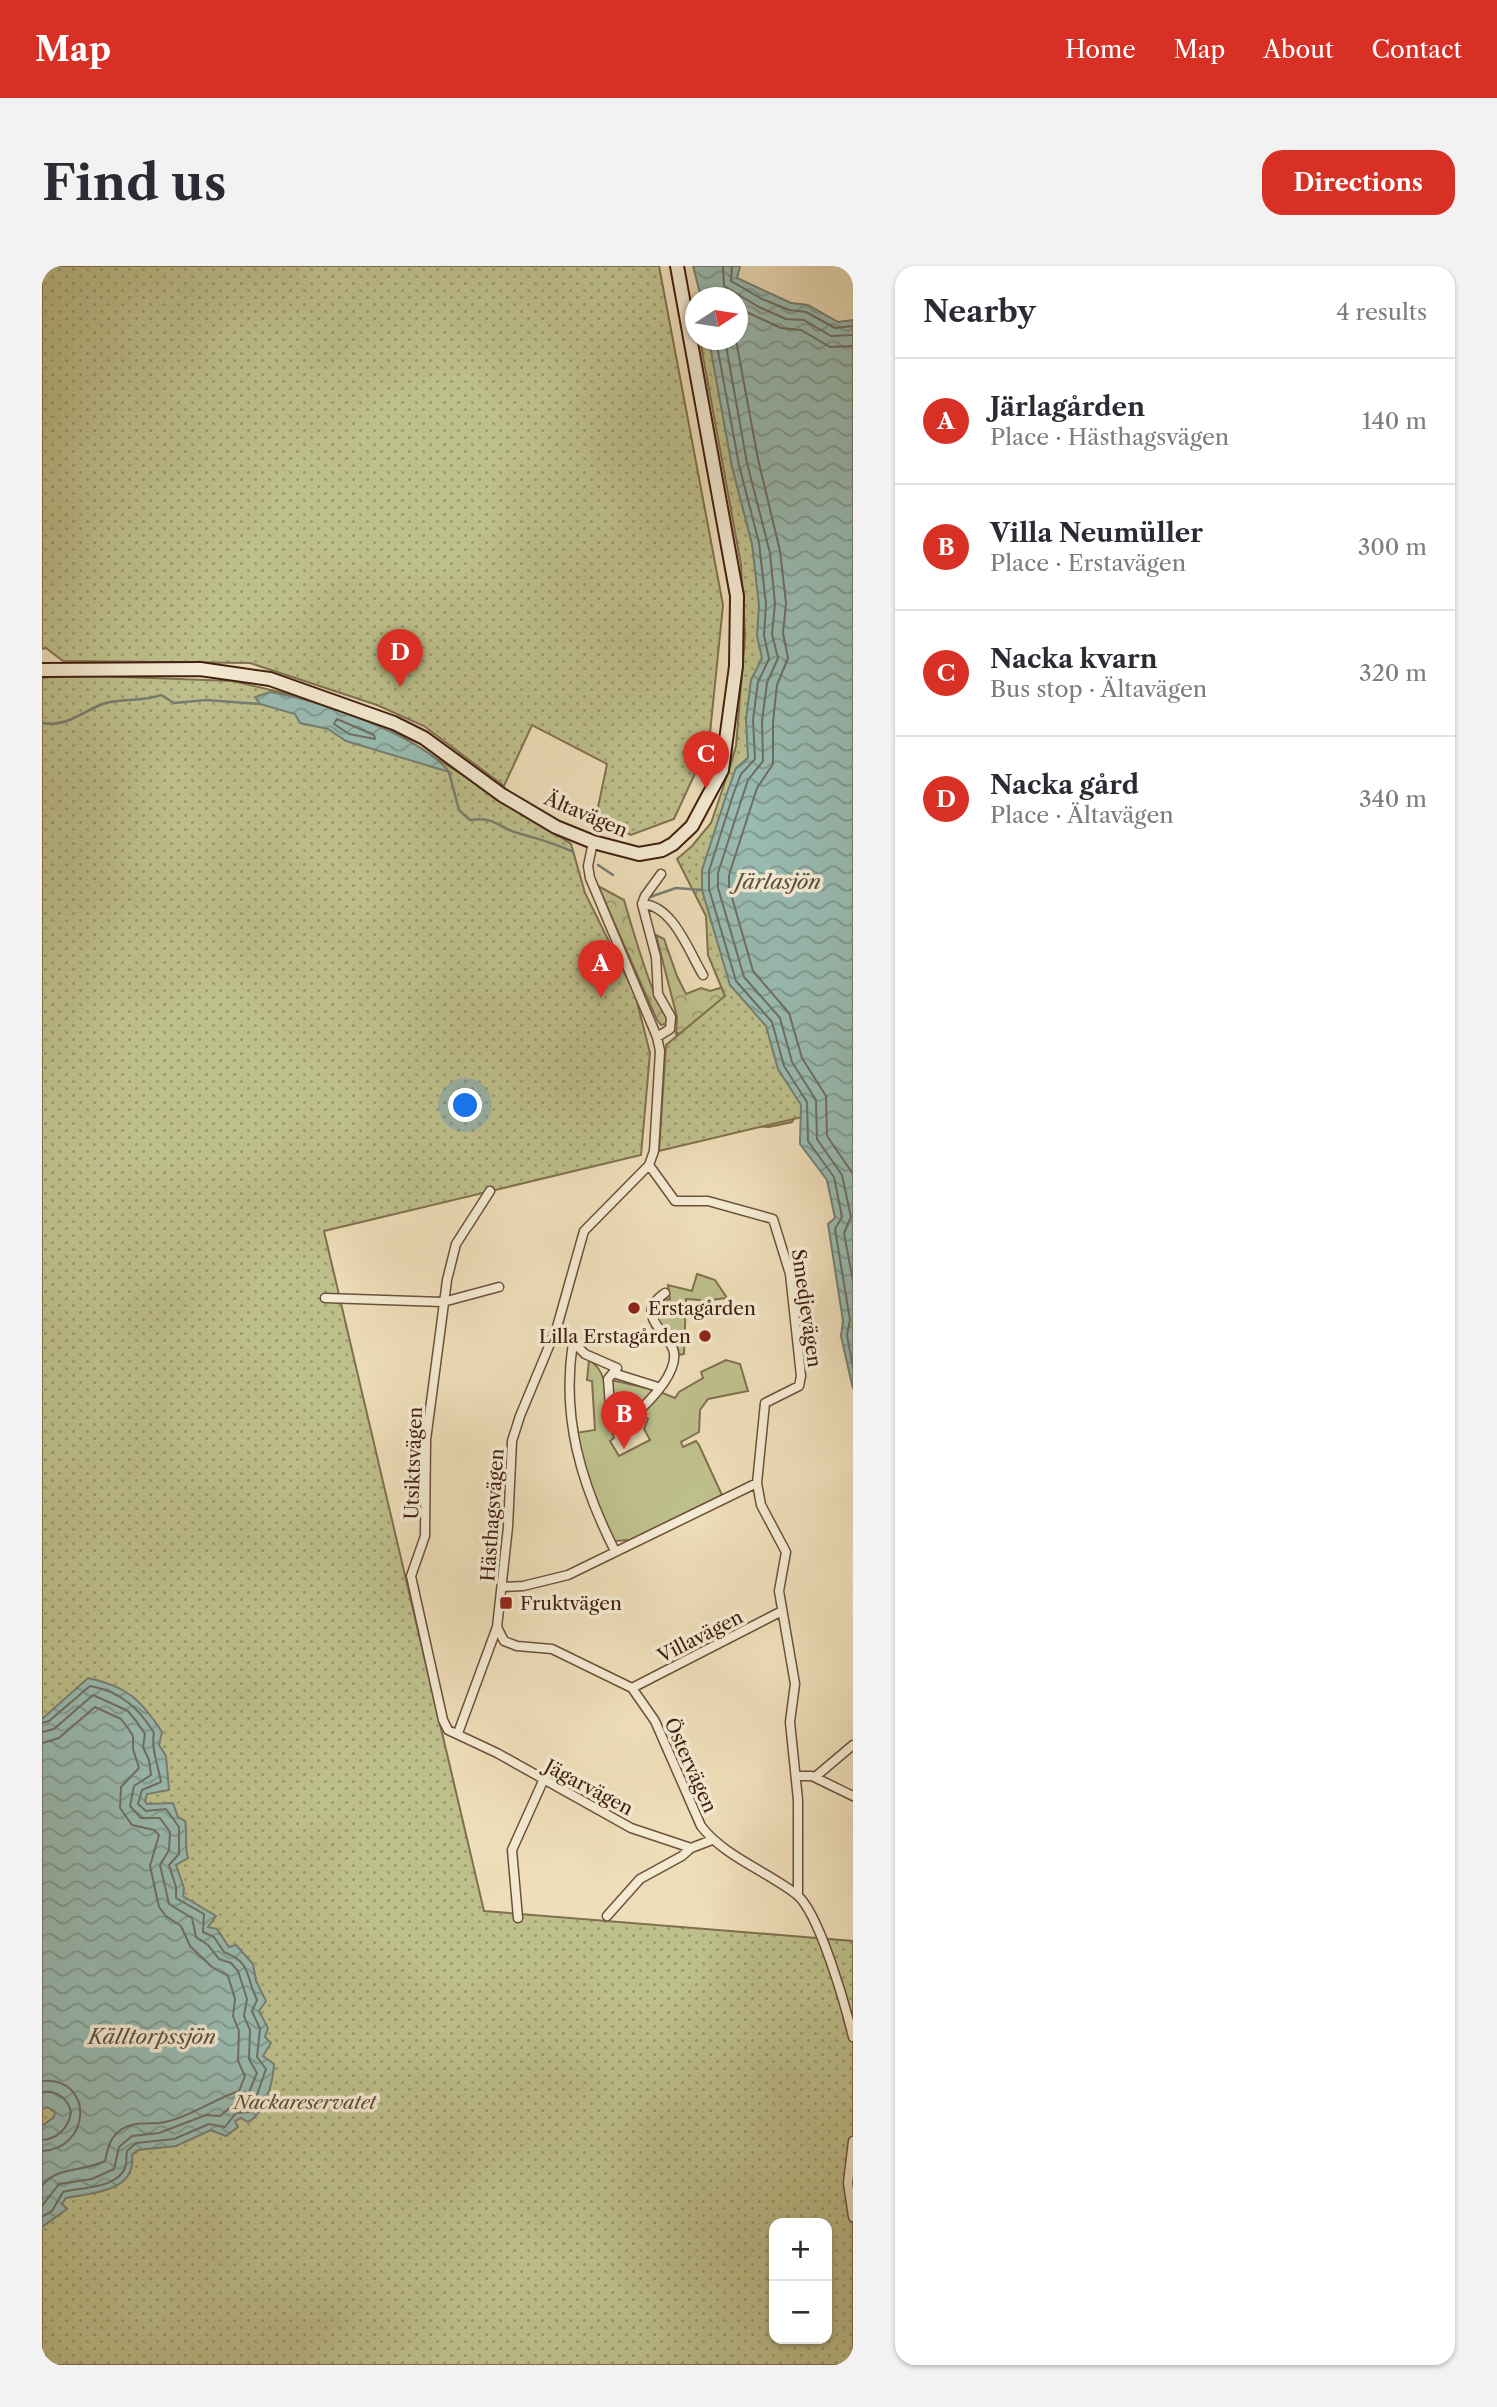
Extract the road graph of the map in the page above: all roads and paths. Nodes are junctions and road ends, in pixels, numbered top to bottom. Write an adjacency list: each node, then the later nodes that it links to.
1 (677, 266): 3 (main road, Ältavägen)
2 (42, 670): 3 (main road, Ältavägen)
3 (593, 842): 7 (street)
4 (661, 874): 5 (street)
5 (642, 904): 6 (street); 7 (street)
6 (703, 975)
7 (657, 1037): 8 (street)
8 (649, 1164): 14 (street, Hästhagsvägen); 18 (street, Smedjevägen)
9 (490, 1191): 13 (street, Utsiktsvägen)
10 (499, 1287): 13 (street)
11 (665, 1293): 17 (street)
12 (325, 1298): 13 (street)
13 (443, 1302): 24 (street, Utsiktsvägen)
14 (554, 1333): 15 (street); 20 (street, Hästhagsvägen)
15 (573, 1342): 16 (street); 19 (street)
16 (615, 1371): 17 (street); 17 (street)
17 (658, 1387)
18 (757, 1483): 19 (street); 21 (street, Smedjevägen)
19 (615, 1550): 20 (street)
20 (502, 1587): 22 (street, Hästhagsvägen)
21 (782, 1611): 23 (street, Villavägen); 26 (street, Smedjevägen)
22 (497, 1627): 23 (street, Östervägen); 24 (street, Hästhagsvägen)
23 (632, 1688): 30 (street, Östervägen)
24 (458, 1733): 28 (street, Jägarvägen)
25 (853, 1745): 27 (street)
26 (797, 1776): 27 (street); 32 (street, Smedjevägen)
27 (815, 1777): 29 (street)
28 (543, 1781): 31 (street, Jägarvägen); 34 (street)
29 (853, 1796)
30 (712, 1840): 31 (street); 32 (street, Östervägen)
31 (691, 1848): 33 (street)
32 (798, 1895): 35 (street, Östervägen)
33 (607, 1916)
34 (518, 1918)
35 (853, 2038)
36 (853, 2141): 37 (street)
37 (853, 2217)

